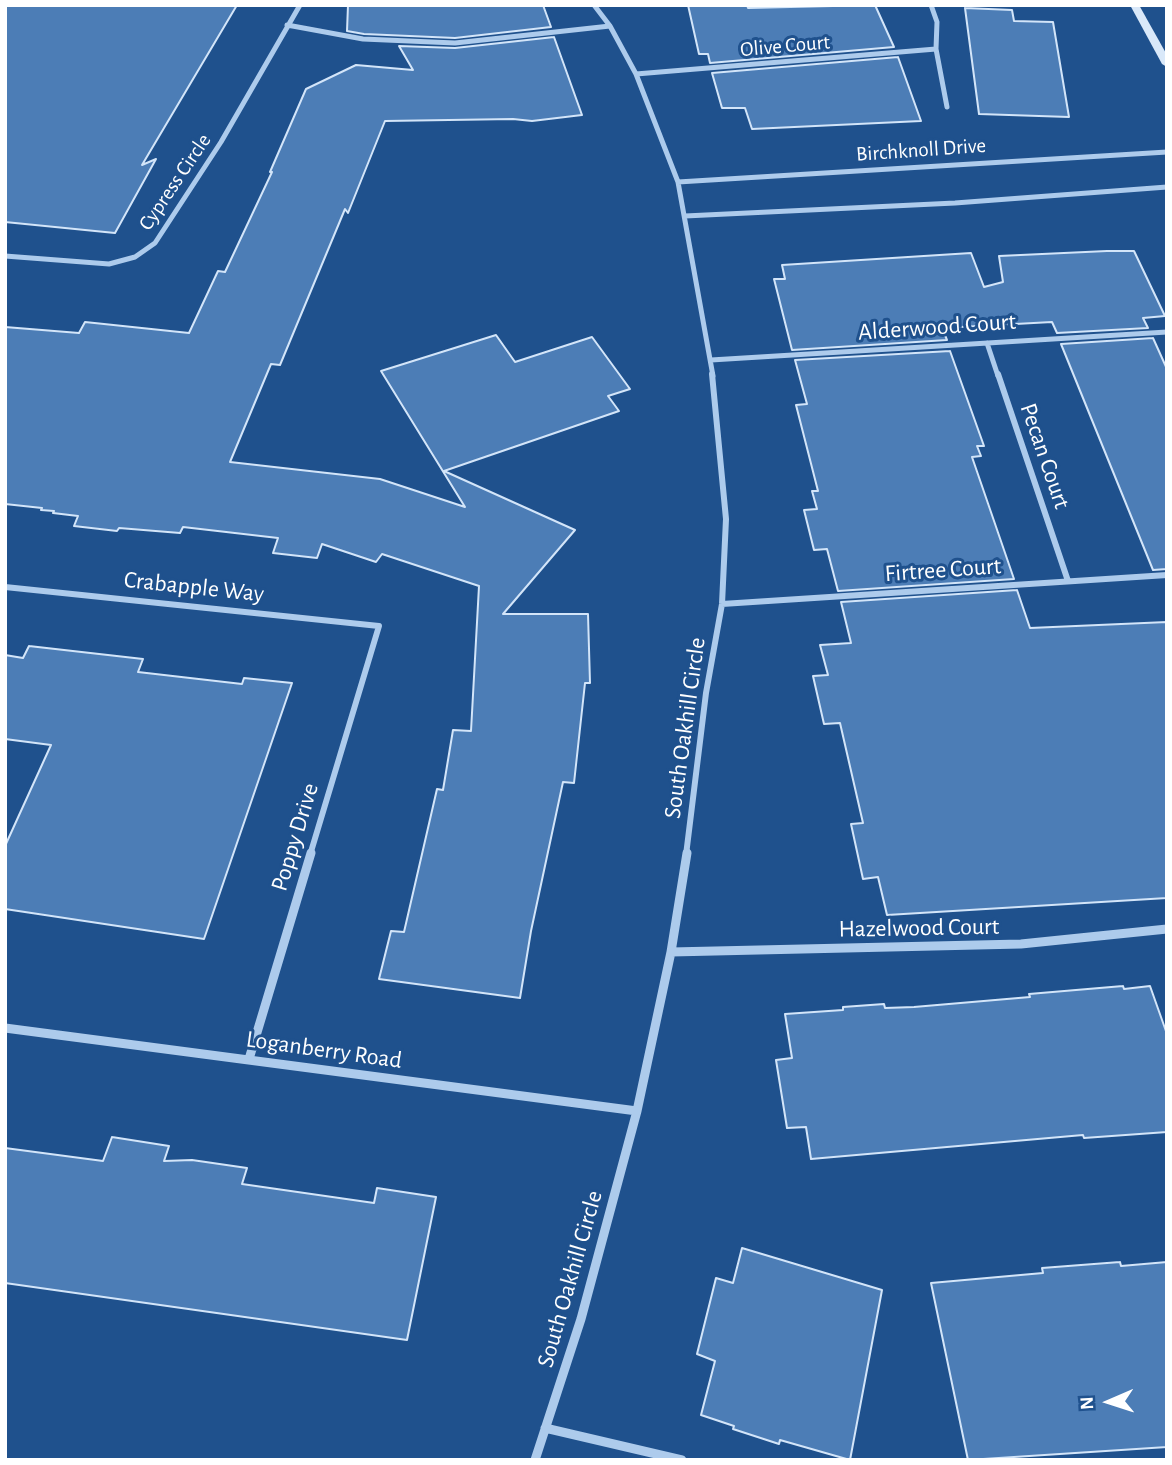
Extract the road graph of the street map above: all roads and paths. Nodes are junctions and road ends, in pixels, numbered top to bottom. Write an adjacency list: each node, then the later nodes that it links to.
1 (300, 5): 5 (street, Cypress Circle)
2 (594, 5): 6 (street, South Oakhill Circle)
3 (931, 5): 7 (street)
4 (1134, 5): 8 (main road)
5 (287, 25): 6 (street); 15 (street, Cypress Circle)
6 (610, 26): 9 (street, South Oakhill Circle)
7 (936, 49): 9 (street, Olive Court); 10 (street)
8 (1167, 64)
9 (636, 74): 12 (street, South Oakhill Circle)
10 (947, 107)
11 (1167, 152): 12 (street, Birchknoll Drive)
12 (678, 182): 14 (street, South Oakhill Circle)
13 (1167, 187): 14 (street)
14 (685, 216): 18 (street, South Oakhill Circle)
15 (5, 256)
16 (1167, 332): 17 (street, Alderwood Court)
17 (986, 343): 18 (street, Alderwood Court); 20 (street, Pecan Court)
18 (711, 360): 22 (street, South Oakhill Circle)
19 (1167, 575): 20 (street, Firtree Court)
20 (1068, 581): 22 (street, Firtree Court)
21 (5, 587): 23 (street, Crabapple Way)
22 (722, 604): 25 (street, South Oakhill Circle)
23 (379, 625): 27 (street, Poppy Drive)
24 (1167, 929): 25 (street, Hazelwood Court)
25 (671, 952): 28 (street, South Oakhill Circle)
26 (5, 1028): 27 (street, Loganberry Road)
27 (249, 1059): 28 (street, Loganberry Road)
28 (637, 1111): 29 (street, South Oakhill Circle)
29 (545, 1428): 30 (street, South Oakhill Circle); 31 (street)
30 (535, 1460)
31 (682, 1460)

